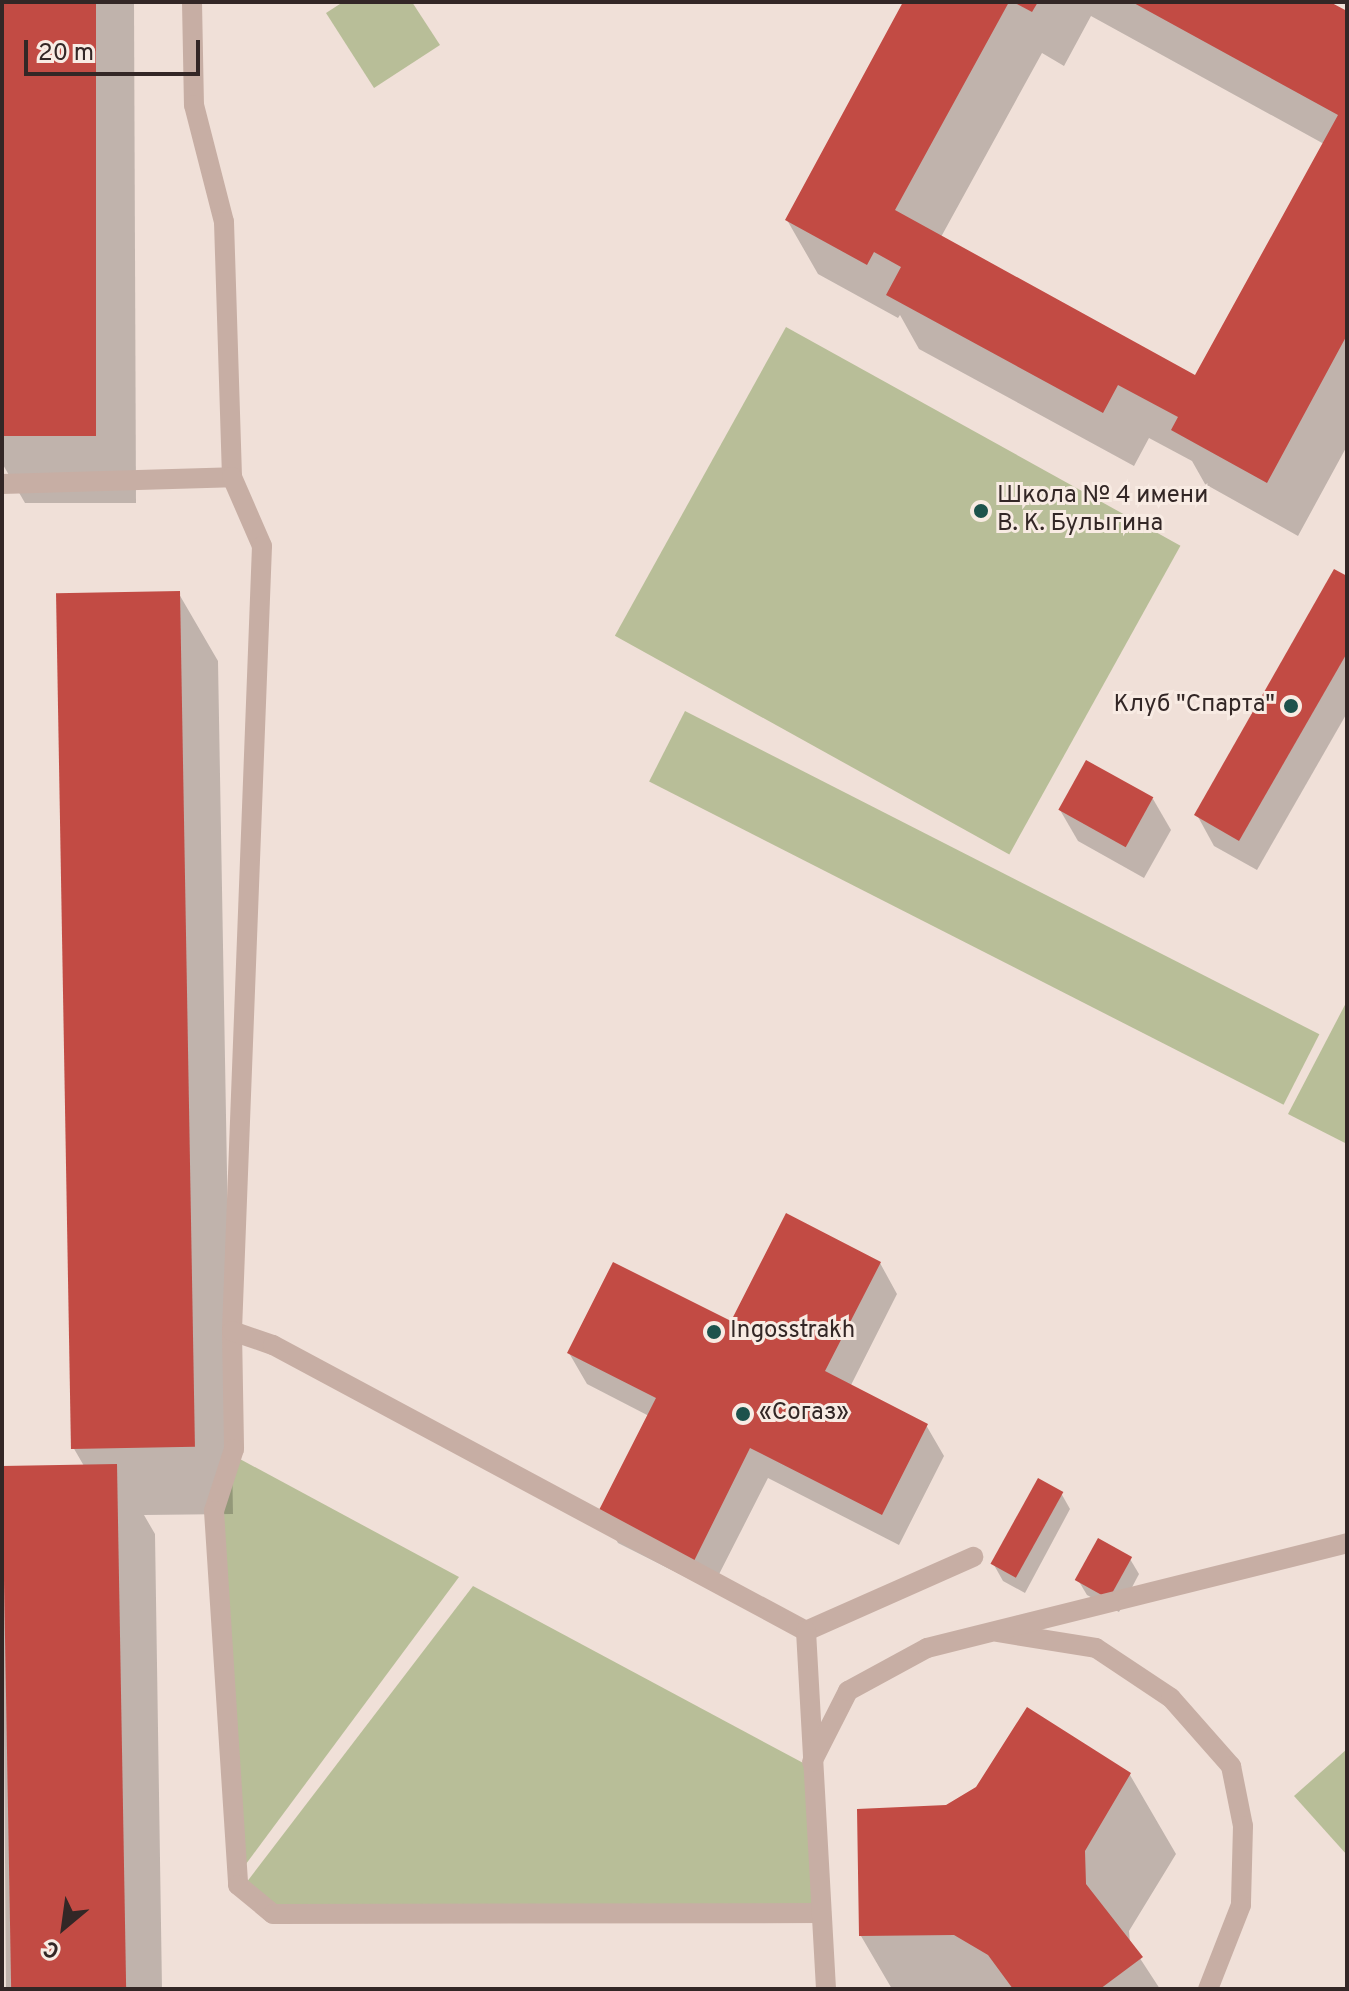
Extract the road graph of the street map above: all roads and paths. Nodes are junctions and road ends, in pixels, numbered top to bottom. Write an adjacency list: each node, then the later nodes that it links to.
1 (192, 2): 2 (lane)
2 (232, 477): 3 (lane); 4 (lane)
3 (2, 484)
4 (232, 1331): 8 (lane); 10 (lane)
5 (1347, 1543): 7 (lane)
6 (973, 1557): 8 (lane)
7 (987, 1630): 9 (lane); 12 (lane)
8 (806, 1631): 9 (lane)
9 (812, 1762): 10 (lane)
10 (821, 1913): 11 (lane)
11 (826, 1989)
12 (1208, 1989)

